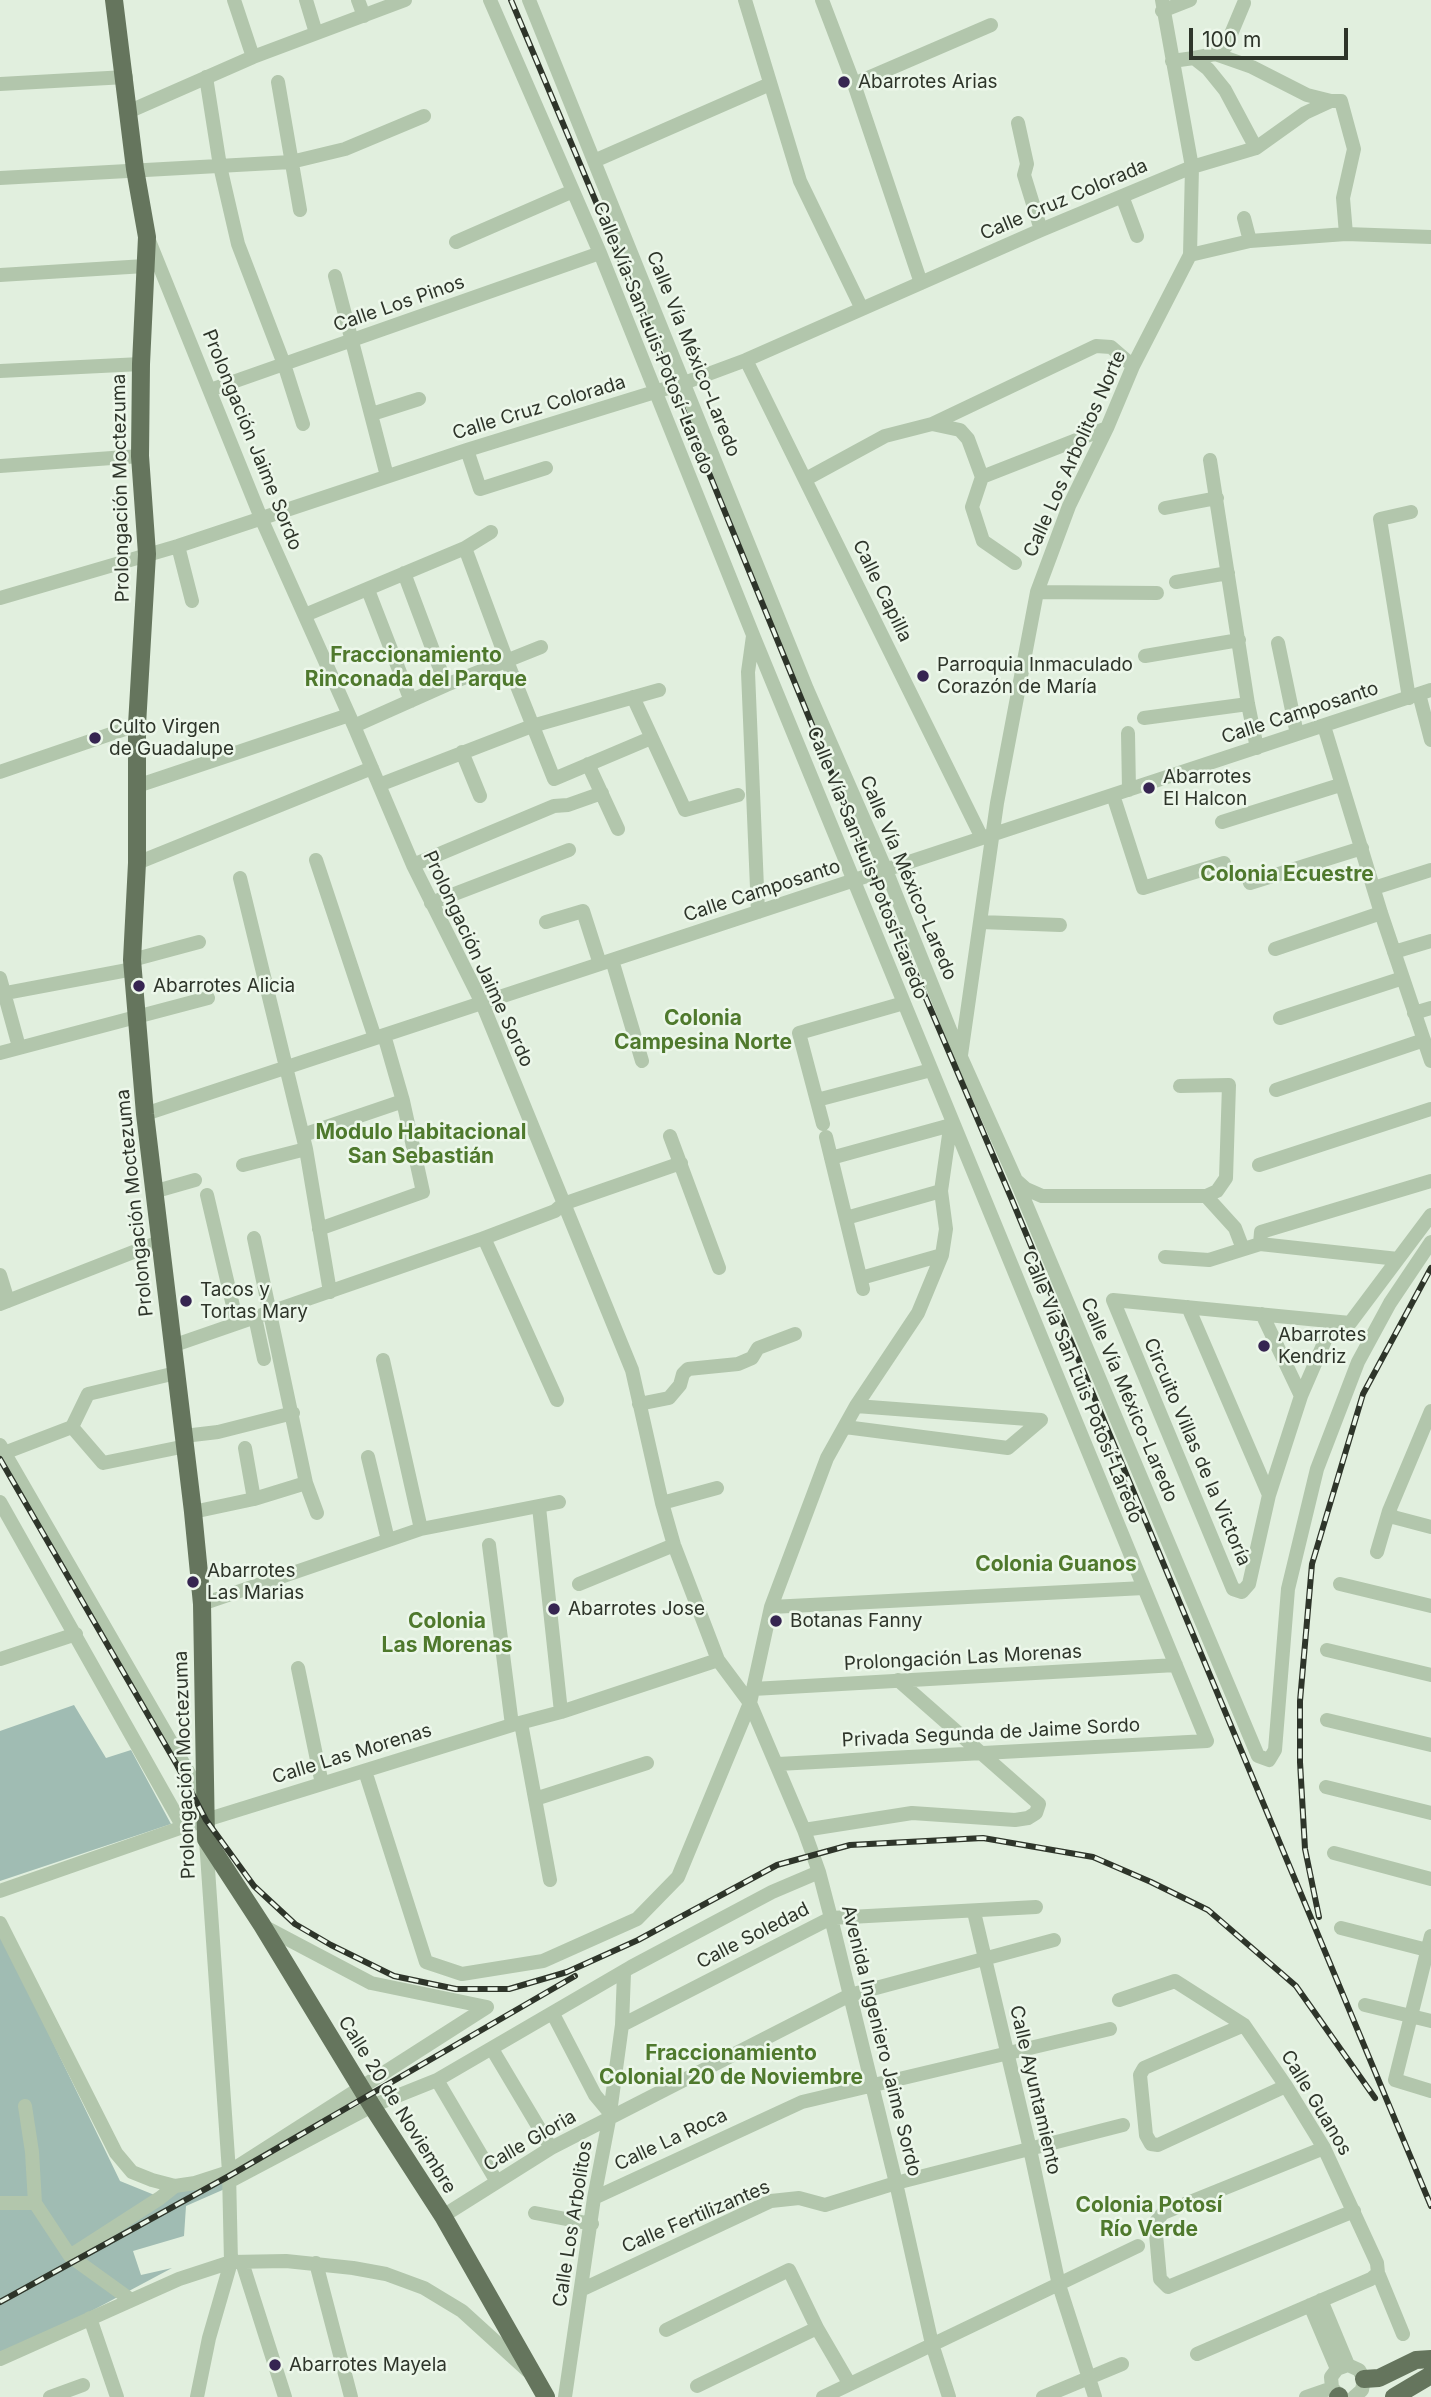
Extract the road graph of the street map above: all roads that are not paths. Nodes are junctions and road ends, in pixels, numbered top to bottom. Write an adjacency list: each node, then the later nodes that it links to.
1 (114, 0): 21 (main road, Prolongación Moctezuma)
2 (234, 0): 18 (street)
3 (306, 0): 16 (street)
4 (358, 0): 14 (street)
5 (405, 0): 11 (street)
6 (490, 0): 38 (street, Calle Vía San Luis Potosí-Laredo)
7 (529, 0): 32 (street, Calle Vía México-Laredo)
8 (745, 0): 25 (street)
9 (822, 0): 26 (street)
10 (1189, 0): 13 (street)
11 (390, 3): 14 (street)
12 (1244, 3): 17 (street)
13 (1162, 6): 20 (street, Calle Los Arbolitos Norte)
14 (364, 16): 16 (street)
15 (991, 25): 26 (street)
16 (316, 33): 18 (street)
17 (1215, 54): 19 (street); 27 (street)
18 (253, 57): 22 (street)
19 (1194, 58): 20 (street); 31 (street)
20 (1172, 61): 35 (street, Calle Los Arbolitos Norte)
21 (125, 78): 24 (street); 28 (main road, Prolongación Moctezuma)
22 (206, 78): 28 (street); 34 (street)
23 (278, 82): 33 (street)
24 (0, 84)
25 (770, 84): 32 (street); 55 (street)
26 (854, 84): 54 (street)
27 (1336, 101): 31 (street, Calle Cruz Colorada); 43 (street)
28 (130, 111): 36 (main road, Prolongación Moctezuma)
29 (424, 116): 33 (street)
30 (1018, 123): 42 (street)
31 (1256, 148): 35 (street, Calle Cruz Colorada)
32 (594, 161): 62 (street, Calle Vía México-Laredo)
33 (291, 162): 34 (street); 40 (street)
34 (220, 166): 36 (street); 59 (street)
35 (1192, 167): 39 (street, Calle Cruz Colorada); 50 (street, Calle Los Arbolitos Norte)
36 (135, 170): 37 (street); 45 (main road, Prolongación Moctezuma)
37 (0, 178)
38 (573, 191): 48 (street); 49 (street, Calle Vía San Luis Potosí-Laredo)
39 (1122, 196): 42 (street, Calle Cruz Colorada); 44 (street)
40 (300, 210)
41 (1244, 218): 47 (street)
42 (1041, 230): 54 (street, Calle Cruz Colorada)
43 (1346, 234): 46 (street); 47 (street)
44 (1137, 236)
45 (147, 237): 51 (main road, Prolongación Moctezuma); 63 (street, Prolongación Jaime Sordo)
46 (1431, 237)
47 (1250, 241): 50 (street)
48 (456, 242)
49 (600, 253): 56 (street, Calle Los Pinos); 64 (street, Calle Vía San Luis Potosí-Laredo)
50 (1190, 255): 60 (street, Calle Los Arbolitos Norte)
51 (145, 266): 52 (street); 58 (main road, Prolongación Moctezuma)
52 (0, 275)
53 (335, 276): 56 (street)
54 (921, 283): 55 (street, Calle Cruz Colorada)
55 (862, 309): 57 (street, Calle Cruz Colorada)
56 (351, 342): 59 (street, Calle Los Pinos); 66 (street)
57 (746, 360): 62 (street, Calle Cruz Colorada); 77 (street, Calle Capilla)
58 (141, 364): 61 (street); 71 (main road, Prolongación Moctezuma)
59 (284, 364): 63 (street, Calle Los Pinos); 67 (street)
60 (1133, 366): 68 (street); 69 (street, Calle Los Arbolitos Norte)
61 (0, 371)
62 (684, 383): 64 (street, Calle Cruz Colorada); 139 (street, Calle Vía México-Laredo)
63 (210, 390): 81 (street, Prolongación Jaime Sordo)
64 (655, 392): 70 (street, Calle Cruz Colorada); 96 (street, Calle Vía San Luis Potosí-Laredo)
65 (419, 399): 66 (street)
66 (372, 414): 75 (street)
67 (303, 424)
68 (932, 424): 76 (street); 77 (street)
69 (1107, 428): 76 (street); 91 (street, Calle Los Arbolitos Norte)
70 (467, 450): 74 (street); 75 (street, Calle Cruz Colorada)
71 (141, 456): 73 (street); 85 (main road, Prolongación Moctezuma)
72 (1210, 460): 78 (street)
73 (0, 466)
74 (546, 468)
75 (387, 476): 81 (street, Calle Cruz Colorada)
76 (982, 477): 86 (street)
77 (806, 479): 132 (street, Calle Capilla)
78 (1217, 498): 79 (street); 88 (street)
79 (1165, 508)
80 (1411, 512): 104 (street)
81 (261, 519): 83 (street, Calle Cruz Colorada); 95 (street, Prolongación Jaime Sordo)
82 (491, 532): 84 (street)
83 (178, 546): 85 (street, Calle Cruz Colorada); 94 (street)
84 (465, 548): 87 (street); 101 (street)
85 (146, 554): 93 (street, Calle Cruz Colorada); 110 (main road, Prolongación Moctezuma)
86 (1015, 563)
87 (404, 573): 90 (street); 102 (street)
88 (1228, 573): 89 (street); 97 (street)
89 (1175, 582)
90 (368, 590): 95 (street); 106 (street)
91 (1037, 592): 92 (street); 132 (street, Calle Los Arbolitos Norte)
92 (1157, 593)
93 (0, 598)
94 (192, 601)
95 (306, 615): 109 (street, Prolongación Jaime Sordo)
96 (753, 635): 142 (street, Calle Vía San Luis Potosí-Laredo); 146 (street)
97 (1239, 640): 100 (street); 107 (street)
98 (1278, 643): 114 (street)
99 (541, 647): 101 (street)
100 (1144, 656)
101 (507, 661): 102 (street); 111 (street)
102 (446, 685): 106 (street)
103 (659, 690): 105 (street)
104 (1420, 694): 112 (street, Calle Camposanto); 116 (street)
105 (634, 697): 111 (street); 115 (street)
106 (411, 701): 109 (street)
107 (1248, 704): 108 (street); 117 (street)
108 (1143, 718)
109 (352, 720): 120 (street, Prolongación Jaime Sordo); 124 (street)
110 (137, 725): 121 (street); 124 (main road, Prolongación Moctezuma)
111 (532, 726): 118 (street); 119 (street)
112 (1324, 726): 114 (street, Calle Camposanto); 123 (street)
113 (1128, 733): 125 (street)
114 (1297, 734): 117 (street, Calle Camposanto)
115 (650, 738): 119 (street); 129 (street)
116 (1431, 740)
117 (1257, 748): 125 (street, Calle Camposanto)
118 (462, 752): 122 (street); 128 (street)
119 (588, 764): 126 (street)
120 (372, 768): 122 (street, Prolongación Jaime Sordo); 136 (street)
121 (0, 772)
122 (379, 785): 138 (street, Prolongación Jaime Sordo)
123 (1340, 785): 130 (street); 133 (street)
124 (137, 786): 136 (main road, Prolongación Moctezuma)
125 (1129, 790): 127 (street, Calle Camposanto)
126 (602, 793): 131 (street); 138 (street)
127 (1113, 795): 132 (street, Calle Camposanto); 137 (street)
128 (480, 796)
129 (738, 796)
130 (1222, 822)
131 (618, 829)
132 (988, 837): 139 (street, Calle Camposanto); 149 (street, Calle Los Arbolitos Norte)
133 (1362, 848): 143 (street); 144 (street)
134 (569, 850): 145 (street)
135 (316, 860): 166 (street)
136 (138, 863): 156 (main road, Prolongación Moctezuma)
137 (1224, 863)
138 (413, 865): 145 (street, Prolongación Jaime Sordo)
139 (886, 870): 142 (street, Calle Camposanto); 170 (street, Calle Vía México-Laredo)
140 (1431, 870): 144 (street)
141 (240, 878): 173 (street)
142 (853, 881): 146 (street, Calle Camposanto); 161 (street, Calle Vía San Luis Potosí-Laredo)
143 (1250, 883)
144 (1374, 888): 147 (street)
145 (431, 903): 160 (street, Prolongación Jaime Sordo)
146 (758, 912): 155 (street, Calle Camposanto)
147 (1381, 913): 153 (street); 154 (street)
148 (546, 922): 155 (street)
149 (981, 922): 150 (street); 170 (street, Calle Los Arbolitos Norte)
150 (1060, 925)
151 (1431, 941): 154 (street)
152 (199, 942): 156 (street)
153 (1275, 949)
154 (1394, 952): 157 (street)
155 (606, 962): 160 (street, Calle Camposanto); 172 (street)
156 (132, 964): 158 (street); 164 (main road, Prolongación Moctezuma)
157 (1403, 978): 163 (street); 165 (street)
158 (1, 988): 168 (street)
159 (208, 998): 164 (street)
160 (482, 1003): 166 (street, Calle Camposanto); 195 (street, Prolongación Jaime Sordo)
161 (904, 1003): 174 (street, Calle Vía San Luis Potosí-Laredo); 177 (street)
162 (1431, 1008): 163 (street)
163 (1415, 1013): 167 (street)
164 (136, 1017): 168 (street); 180 (main road, Prolongación Moctezuma)
165 (1280, 1018)
166 (380, 1037): 173 (street, Calle Camposanto); 178 (street)
167 (1424, 1040): 171 (street); 176 (street)
168 (19, 1048): 169 (street)
169 (0, 1053)
170 (961, 1057): 189 (street, Calle Vía México-Laredo)
171 (1431, 1060)
172 (642, 1061)
173 (286, 1068): 180 (street, Calle Camposanto); 183 (street)
174 (931, 1070): 177 (street); 181 (street, Calle Vía San Luis Potosí-Laredo)
175 (1180, 1086): 194 (street)
176 (1276, 1090)
177 (817, 1100): 184 (street)
178 (403, 1101): 183 (street); 198 (street)
179 (1431, 1109): 187 (street)
180 (145, 1114): 192 (main road, Prolongación Moctezuma)
181 (951, 1122): 184 (street); 191 (street); 256 (street, Calle Vía San Luis Potosí-Laredo)
182 (670, 1136): 185 (street)
183 (304, 1142): 186 (street); 198 (street)
184 (831, 1158): 197 (street)
185 (681, 1163): 195 (street); 208 (street)
186 (243, 1165)
187 (1259, 1165)
188 (195, 1180): 192 (street)
189 (1016, 1180): 194 (street); 211 (street, Calle Vía México-Laredo)
190 (1431, 1181): 201 (street)
191 (941, 1191): 197 (street); 205 (street)
192 (153, 1192): 202 (main road, Prolongación Moctezuma)
193 (207, 1195): 219 (street)
194 (1206, 1196): 204 (street)
195 (563, 1204): 200 (street); 227 (street, Prolongación Jaime Sordo)
196 (1431, 1215): 207 (street)
197 (846, 1218): 205 (street)
198 (319, 1229): 212 (street)
199 (254, 1238): 215 (street)
200 (484, 1238): 212 (street); 226 (street)
201 (1260, 1238): 204 (street); 207 (street)
202 (159, 1242): 213 (street); 221 (main road, Prolongación Moctezuma)
203 (1431, 1242): 211 (street)
204 (1243, 1249): 206 (street)
205 (942, 1255): 228 (street)
206 (1165, 1257)
207 (1398, 1259): 210 (street)
208 (719, 1268)
209 (0, 1275): 213 (street)
210 (1385, 1277): 211 (street); 218 (street, Circuito Villas de la Victoría)
211 (1401, 1287)
212 (330, 1292): 215 (street)
213 (4, 1303)
214 (1188, 1307): 216 (street, Circuito Villas de la Victoría); 239 (street); 239 (street, Circuito Villas de la Victoría)
215 (271, 1311): 217 (street); 230 (street)
216 (1262, 1314): 218 (street, Circuito Villas de la Victoría); 225 (street)
217 (255, 1317): 219 (street); 222 (street)
218 (1333, 1322): 225 (street, Circuito Villas de la Victoría)
219 (237, 1323): 221 (street)
220 (795, 1334): 227 (street)
221 (172, 1346): 224 (main road, Prolongación Moctezuma)
222 (264, 1359)
223 (383, 1360): 249 (street)
224 (176, 1373): 231 (street); 233 (main road, Prolongación Moctezuma)
225 (1301, 1396): 239 (street, Circuito Villas de la Victoría)
226 (557, 1400)
227 (639, 1404): 243 (street, Prolongación Jaime Sordo)
228 (856, 1406): 232 (street); 232 (street)
229 (1431, 1411): 245 (street)
230 (293, 1413): 233 (street); 237 (street)
231 (72, 1427): 233 (street); 235 (street)
232 (845, 1427): 259 (street)
233 (185, 1441): 246 (main road, Prolongación Moctezuma)
234 (245, 1448): 240 (street)
235 (2, 1449): 281 (street)
236 (368, 1457): 250 (street)
237 (306, 1483): 240 (street); 247 (street)
238 (717, 1488): 243 (street)
239 (1269, 1495)
240 (254, 1499): 246 (street)
241 (0, 1502): 260 (street)
242 (559, 1502): 244 (street)
243 (662, 1503): 252 (street, Prolongación Jaime Sordo)
244 (539, 1507): 249 (street); 269 (street)
245 (1389, 1511): 248 (street); 253 (street)
246 (194, 1512): 257 (main road, Prolongación Moctezuma)
247 (317, 1513)
248 (1431, 1527)
249 (421, 1529): 250 (street)
250 (388, 1540): 257 (street)
251 (489, 1545): 271 (street)
252 (674, 1545): 254 (street); 263 (street, Prolongación Jaime Sordo)
253 (1377, 1552)
254 (579, 1584)
255 (1340, 1584): 258 (street)
256 (1144, 1588): 259 (street); 264 (street, Calle Vía San Luis Potosí-Laredo)
257 (202, 1604): 281 (main road, Prolongación Moctezuma)
258 (1431, 1606)
259 (771, 1607): 268 (street)
260 (76, 1634): 262 (street); 284 (street)
261 (1327, 1650): 266 (street)
262 (0, 1659)
263 (718, 1660): 268 (street, Prolongación Jaime Sordo); 269 (street, Calle Las Morenas)
264 (1176, 1665): 267 (street, Prolongación Las Morenas); 272 (street, Calle Vía San Luis Potosí-Laredo)
265 (298, 1668): 278 (street)
266 (1431, 1675)
267 (898, 1680): 268 (street, Prolongación Las Morenas); 274 (street)
268 (751, 1696): 276 (street, Avenida Ingeniero Jaime Sordo); 277 (street)
269 (561, 1712): 271 (street, Calle Las Morenas)
270 (1327, 1720): 273 (street)
271 (516, 1724): 277 (street, Calle Las Morenas); 280 (street)
272 (1207, 1741): 274 (street, Privada Segunda de Jaime Sordo)
273 (1431, 1745)
274 (981, 1752): 276 (street, Privada Segunda de Jaime Sordo); 285 (street)
275 (647, 1763): 280 (street)
276 (778, 1764): 285 (street, Avenida Ingeniero Jaime Sordo)
277 (365, 1771): 278 (street, Calle Las Morenas)
278 (322, 1784): 283 (street, Calle Las Morenas)
279 (1326, 1787): 282 (street)
280 (535, 1799): 290 (street)
281 (205, 1801): 283 (main road, Prolongación Moctezuma)
282 (1431, 1813)
283 (206, 1820): 284 (street, Calle Las Morenas); 286 (main road, Prolongación Moctezuma)
284 (183, 1827): 291 (street, Calle Las Morenas)
285 (804, 1830): 288 (street, Avenida Ingeniero Jaime Sordo)
286 (206, 1839): 296 (main road, Calle 20 de Noviembre); 325 (street, Prolongación Moctezuma)
287 (1334, 1853): 289 (street)
288 (819, 1872): 294 (street, Avenida Ingeniero Jaime Sordo); 301 (street)
289 (1431, 1879)
290 (550, 1880)
291 (0, 1891)
292 (1036, 1907): 293 (street, Calle Soledad)
293 (974, 1912): 294 (street, Calle Soledad); 300 (street, Calle Ayuntamiento)
294 (831, 1918): 302 (street, Avenida Ingeniero Jaime Sordo); 308 (street, Calle Soledad)
295 (0, 1923): 328 (street)
296 (262, 1925): 316 (main road, Calle 20 de Noviembre); 316 (street)
297 (1341, 1928): 299 (street)
298 (1054, 1940): 300 (street, Calle Gloria)
299 (1430, 1945): 306 (street)
300 (986, 1960): 302 (street, Calle Gloria); 312 (street, Calle Ayuntamiento)
301 (624, 1973): 305 (street); 308 (street, Calle Los Arbolitos)
302 (850, 1995): 314 (street, Avenida Ingeniero Jaime Sordo); 320 (street, Calle Gloria)
303 (1119, 2000): 309 (street, Calle Guanos)
304 (1365, 2005): 306 (street)
305 (553, 2014): 311 (street); 320 (street)
306 (1411, 2016): 307 (street); 317 (street)
307 (1431, 2021)
308 (622, 2025): 320 (street, Calle Los Arbolitos)
309 (1244, 2025): 315 (street, Calle Guanos); 315 (street)
310 (1110, 2029): 312 (street, Calle La Roca)
311 (492, 2049): 313 (street); 322 (street)
312 (1007, 2053): 314 (street, Calle La Roca); 324 (street, Calle Ayuntamiento)
313 (438, 2080): 319 (street); 326 (street)
314 (872, 2086): 327 (street, Avenida Ingeniero Jaime Sordo); 329 (street, Calle La Roca)
315 (1286, 2086): 323 (street, Calle Guanos)
316 (360, 2088): 319 (main road, Calle 20 de Noviembre); 325 (street)
317 (1431, 2091)
318 (24, 2106): 331 (street)
319 (372, 2106): 325 (street); 334 (main road, Calle 20 de Noviembre)
320 (609, 2116): 322 (street, Calle Gloria); 329 (street, Calle Los Arbolitos)
321 (1123, 2125): 324 (street, Calle Fertilizantes)
322 (551, 2148): 326 (street, Calle Gloria)
323 (1324, 2148): 332 (street, Calle Guanos); 332 (street)
324 (1030, 2149): 327 (street, Calle Fertilizantes); 341 (street, Calle Ayuntamiento)
325 (229, 2177): 328 (street); 338 (street, Prolongación Moctezuma)
326 (497, 2182): 334 (street, Calle Gloria)
327 (897, 2183): 342 (street, Calle Fertilizantes); 349 (street, Avenida Ingeniero Jaime Sordo)
328 (175, 2186): 337 (street)
329 (594, 2197): 335 (street, Calle Los Arbolitos)
330 (0, 2203): 331 (street)
331 (35, 2203): 337 (street)
332 (1354, 2211): 340 (street, Calle Guanos)
333 (536, 2213): 335 (street)
334 (443, 2216): 357 (main road, Calle 20 de Noviembre)
335 (592, 2224): 342 (street, Calle Los Arbolitos)
336 (1138, 2246): 341 (street)
337 (70, 2256): 343 (street)
338 (236, 2262): 339 (street); 343 (street); 365 (street, Prolongación Moctezuma); 366 (street)
339 (316, 2263): 357 (street); 367 (street)
340 (1378, 2273): 344 (street); 348 (street, Calle Guanos)
341 (1059, 2285): 349 (street); 356 (street, Calle Ayuntamiento)
342 (583, 2289): 369 (street, Calle Los Arbolitos)
343 (131, 2300): 345 (street)
344 (1316, 2303): 350 (street); 354 (street)
345 (90, 2318): 351 (street); 364 (street)
346 (817, 2328): 347 (street); 360 (street); 361 (street)
347 (666, 2330)
348 (1403, 2334)
349 (932, 2344): 361 (street); 371 (street, Avenida Ingeniero Jaime Sordo)
350 (1197, 2354)
351 (0, 2359)
352 (1431, 2359): 358 (main road)
353 (1122, 2364): 356 (street)
354 (1343, 2367): 358 (street); 362 (street)
355 (1431, 2375): 375 (main road)
356 (1089, 2378): 372 (street); 373 (street, Calle Ayuntamiento)
357 (537, 2379): 368 (main road, Calle 20 de Noviembre)
358 (1364, 2379): 362 (street)
359 (83, 2385): 363 (street)
360 (697, 2386)
361 (843, 2390): 370 (street)
362 (1341, 2395): 374 (street)
363 (50, 2397)
364 (117, 2397)
365 (197, 2397)
366 (285, 2397)
367 (351, 2397)
368 (545, 2397)
369 (565, 2397)
370 (823, 2397)
371 (949, 2397)
372 (1043, 2397)
373 (1095, 2397)
374 (1306, 2397)
375 (1394, 2397)

